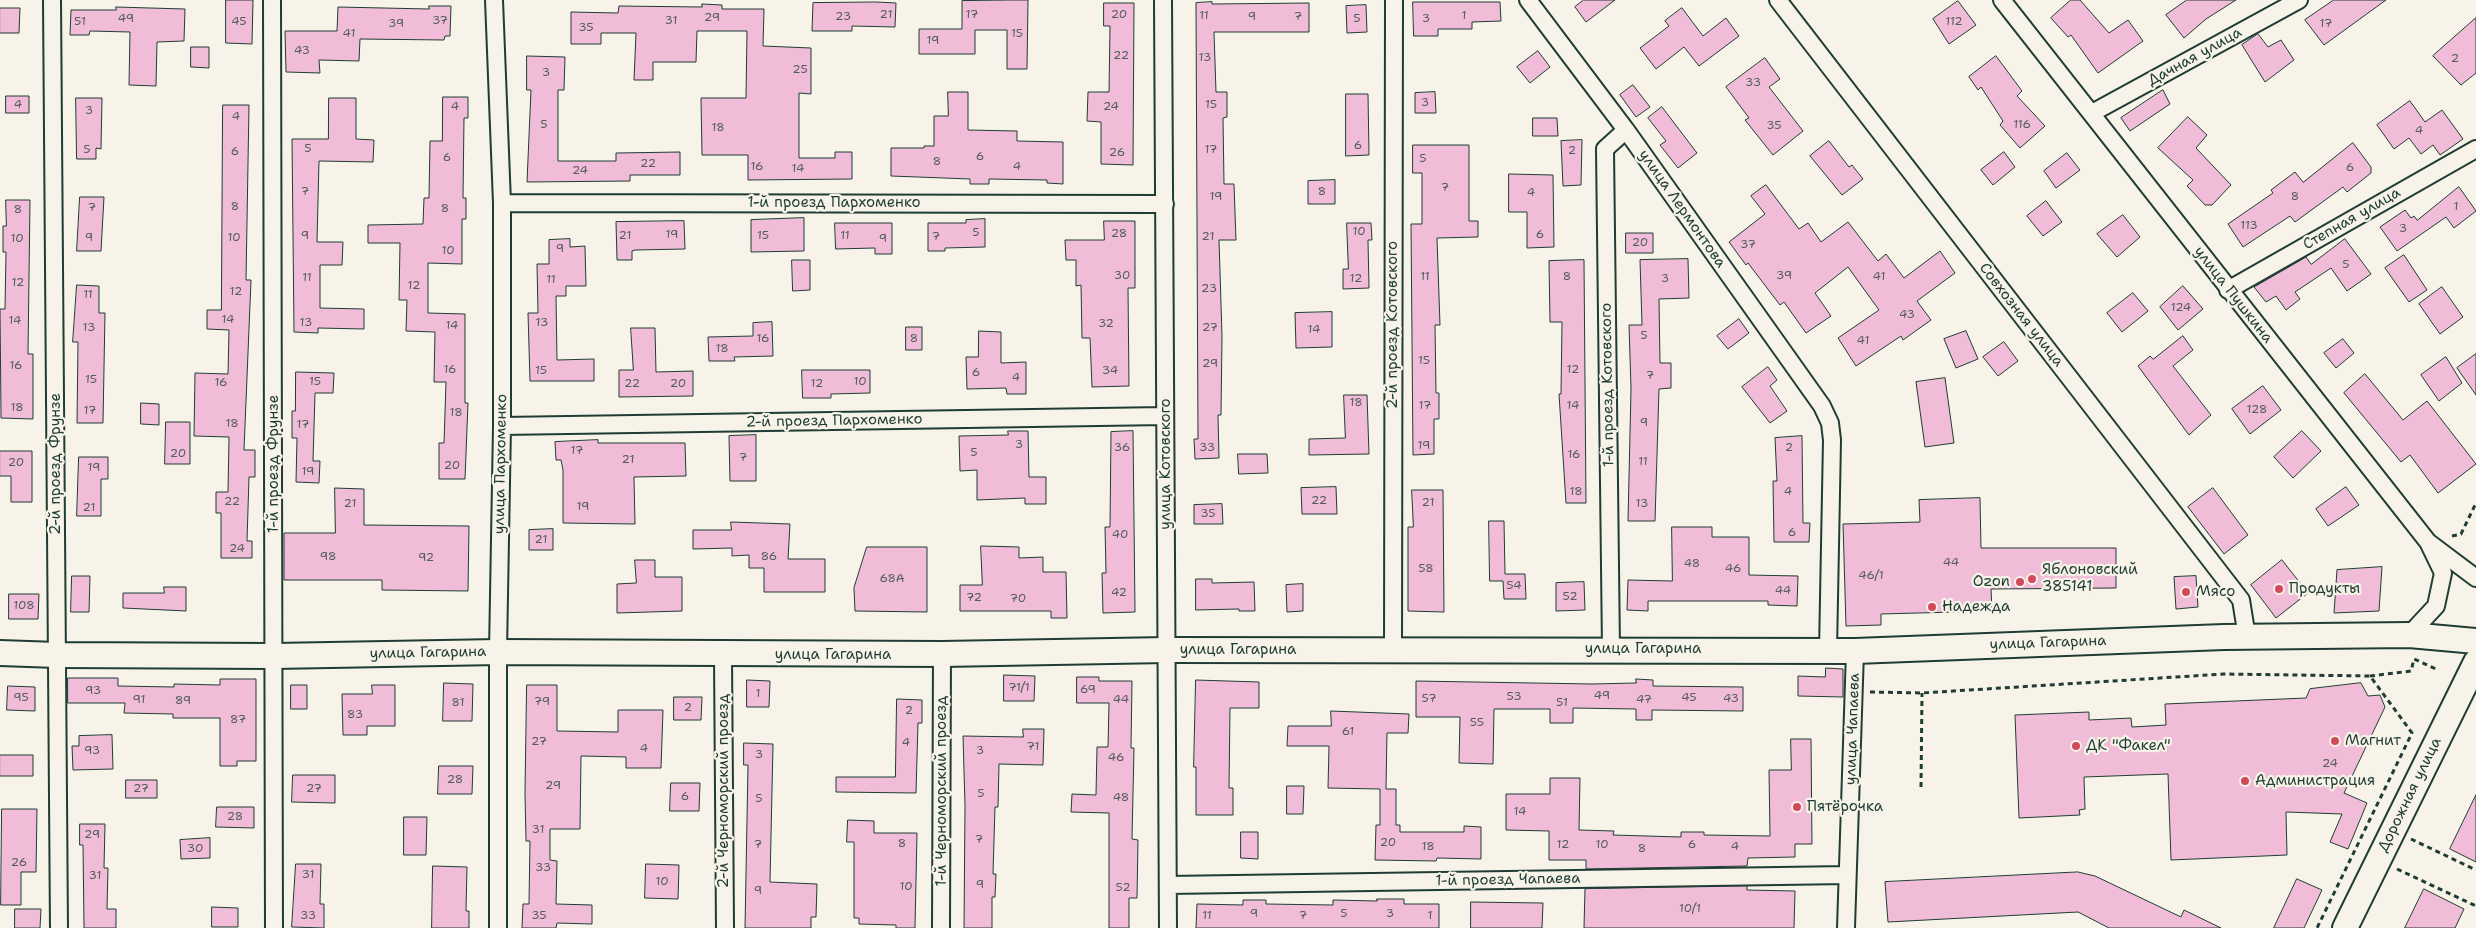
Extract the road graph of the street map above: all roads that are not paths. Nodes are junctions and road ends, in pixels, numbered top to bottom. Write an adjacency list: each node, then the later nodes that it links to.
1 (52, 0): 31 (street, 2-й проезд Фрунзе)
2 (272, 0): 33 (street, 1-й проезд Фрунзе)
3 (494, 0): 13 (street, улица Пархоменко)
4 (1163, 0): 14 (street, улица Котовского)
5 (1394, 0): 25 (street, 2-й проезд Котовского)
6 (1528, 0): 11 (street, улица Лермонтова)
7 (1778, 0): 21 (street, Совхозная улица)
8 (2002, 0): 10 (street, улица Пушкина)
9 (2298, 0): 10 (street, Дачная улица)
10 (2092, 113): 15 (street, улица Пушкина)
11 (1626, 130): 23 (street, 1-й проезд Котовского); 26 (street, улица Лермонтова)
12 (2476, 149): 15 (street, Степная улица)
13 (502, 203): 14 (street, 1-й проезд Пархоменко); 17 (street, улица Пархоменко)
14 (1165, 204): 16 (street, улица Котовского)
15 (2228, 290): 18 (street, улица Пушкина)
16 (1165, 416): 17 (street, 2-й проезд Пархоменко); 24 (street, улица Котовского)
17 (502, 426): 28 (street, улица Пархоменко)
18 (2428, 542): 19 (street, улица Пушкина); 20 (street)
19 (2476, 578)
20 (2409, 635): 21 (street, улица Гагарина); 22 (street, улица Гагарина)
21 (2247, 637): 27 (street, улица Гагарина)
22 (2476, 642)
23 (1611, 649): 25 (street, улица Гагарина); 26 (street, улица Гагарина)
24 (1167, 650): 25 (street, улица Гагарина); 30 (street, улица Гагарина); 36 (street, улица Котовского)
25 (1393, 650)
26 (1828, 650): 27 (street, улица Гагарина)
27 (1855, 651): 35 (street, улица Чапаева)
28 (498, 652): 32 (street, улица Гагарина); 33 (street, улица Гагарина); 39 (street, улица Пархоменко)
29 (0, 653): 31 (street, улица Гагарина)
30 (942, 654): 32 (street, улица Гагарина); 41 (street, 1-й Черноморский проезд)
31 (57, 655): 33 (street, улица Гагарина); 37 (street, 2-й проезд Фрунзе)
32 (723, 655): 40 (street, 2-й Черноморский проезд)
33 (274, 656): 38 (street, 1-й проезд Фрунзе)
34 (2476, 662): 44 (street, Дорожная улица)
35 (1847, 875): 36 (street, 1-й проезд Чапаева); 43 (street, улица Чапаева)
36 (1168, 885): 42 (street, улица Котовского)
37 (59, 928)
38 (274, 928)
39 (498, 928)
40 (725, 928)
41 (941, 928)
42 (1168, 928)
43 (1846, 928)
44 (2345, 928)

